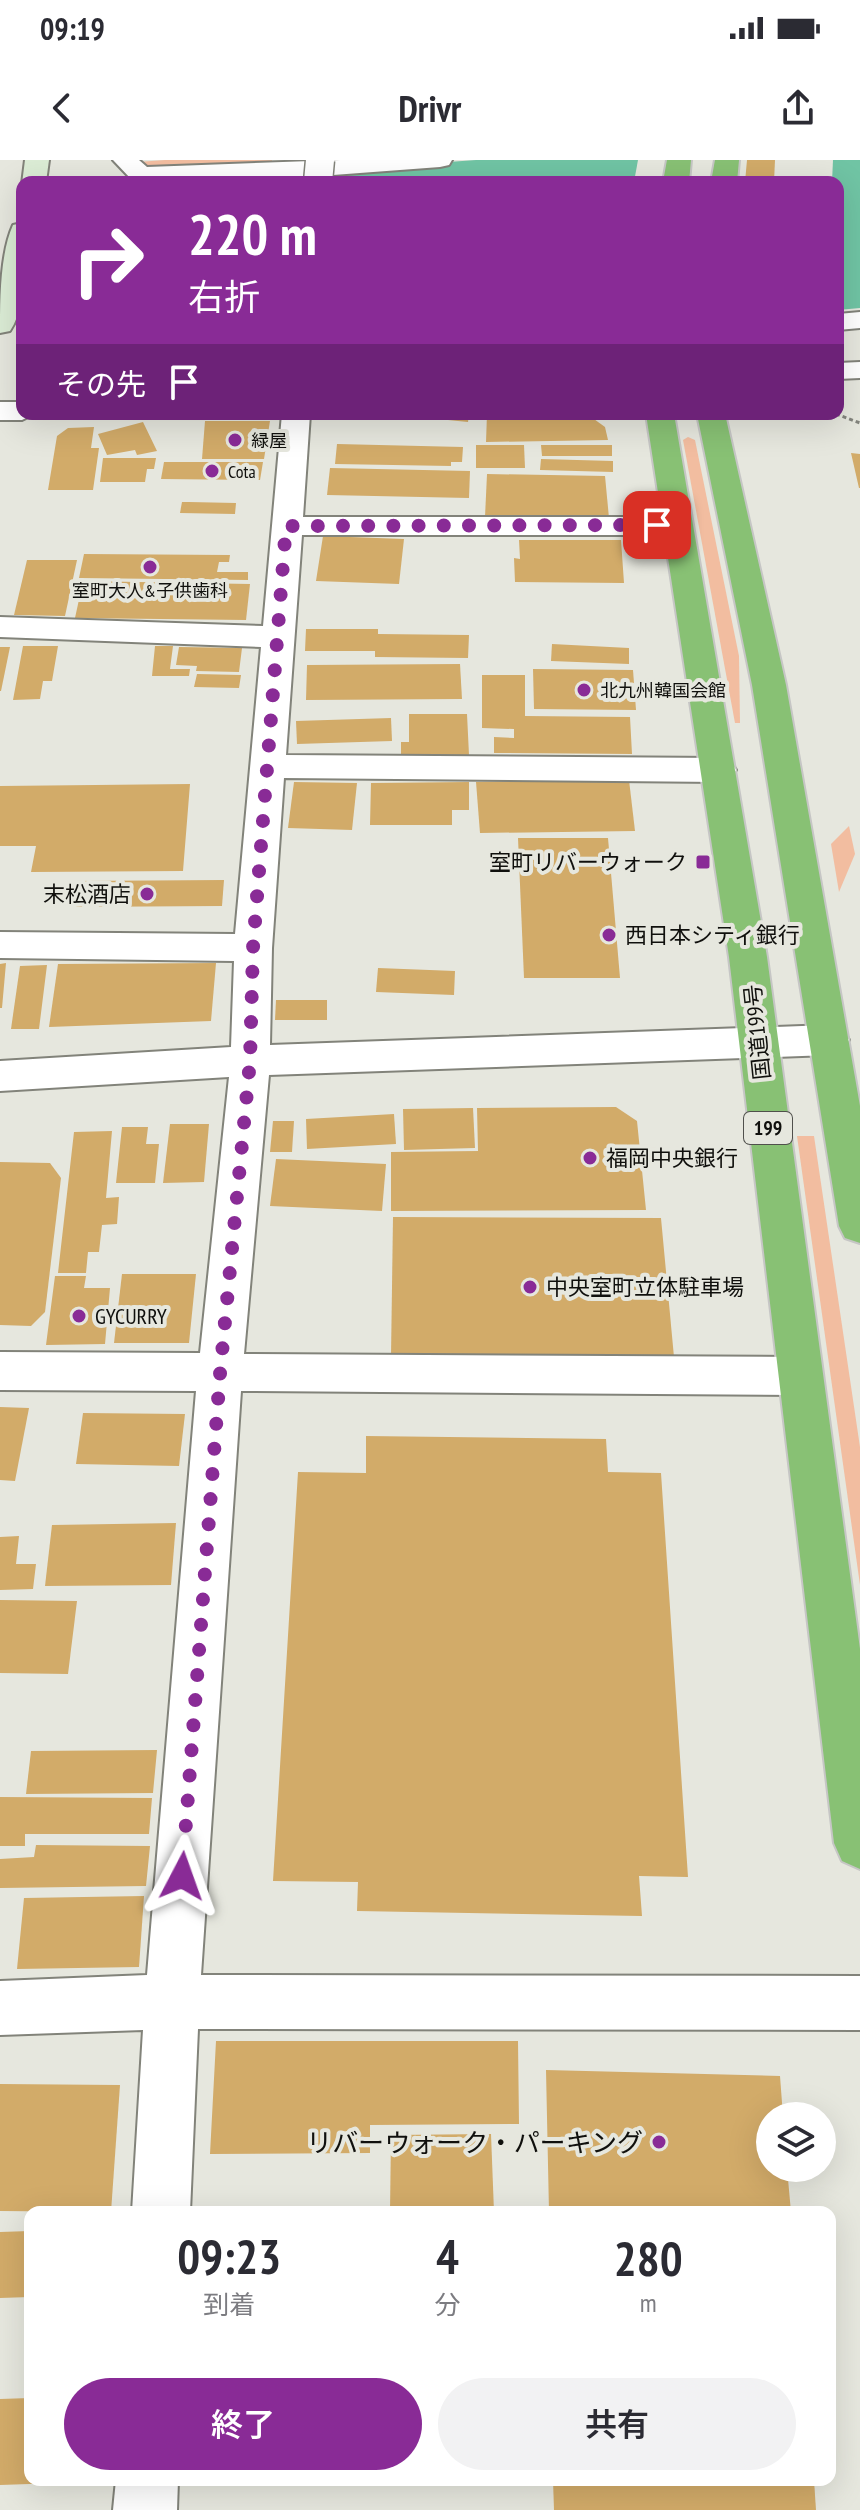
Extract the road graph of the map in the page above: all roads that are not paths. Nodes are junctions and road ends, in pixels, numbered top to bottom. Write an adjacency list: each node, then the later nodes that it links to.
1 (125, 160): 2 (street)
2 (440, 160)
3 (16, 257): 4 (street)
4 (0, 325)
5 (295, 420): 8 (street)
6 (661, 420): 9 (highway, 国道199号 / 199)
7 (712, 420): 16 (highway)
8 (286, 526): 9 (street); 11 (street)
9 (678, 526): 13 (highway, 国道199号 / 199)
10 (0, 627): 11 (street)
11 (277, 637): 12 (street)
12 (267, 766): 13 (street); 15 (street)
13 (719, 770): 17 (highway, 国道199号 / 199)
14 (0, 945): 15 (street)
15 (253, 948): 18 (street)
16 (829, 1040): 17 (street); 20 (highway)
17 (757, 1041): 18 (street); 23 (highway, 国道199号 / 199)
18 (250, 1061): 19 (street); 22 (street)
19 (0, 1076)
20 (860, 1226)
21 (0, 1371): 22 (street)
22 (220, 1374): 23 (street); 25 (street)
23 (799, 1376): 24 (highway, 国道199号 / 199)
24 (860, 1843)
25 (172, 2002): 26 (street); 27 (street); 28 (street)
26 (860, 2003)
27 (0, 2008)
28 (161, 2206)
29 (147, 2486): 30 (street)
30 (145, 2510)

